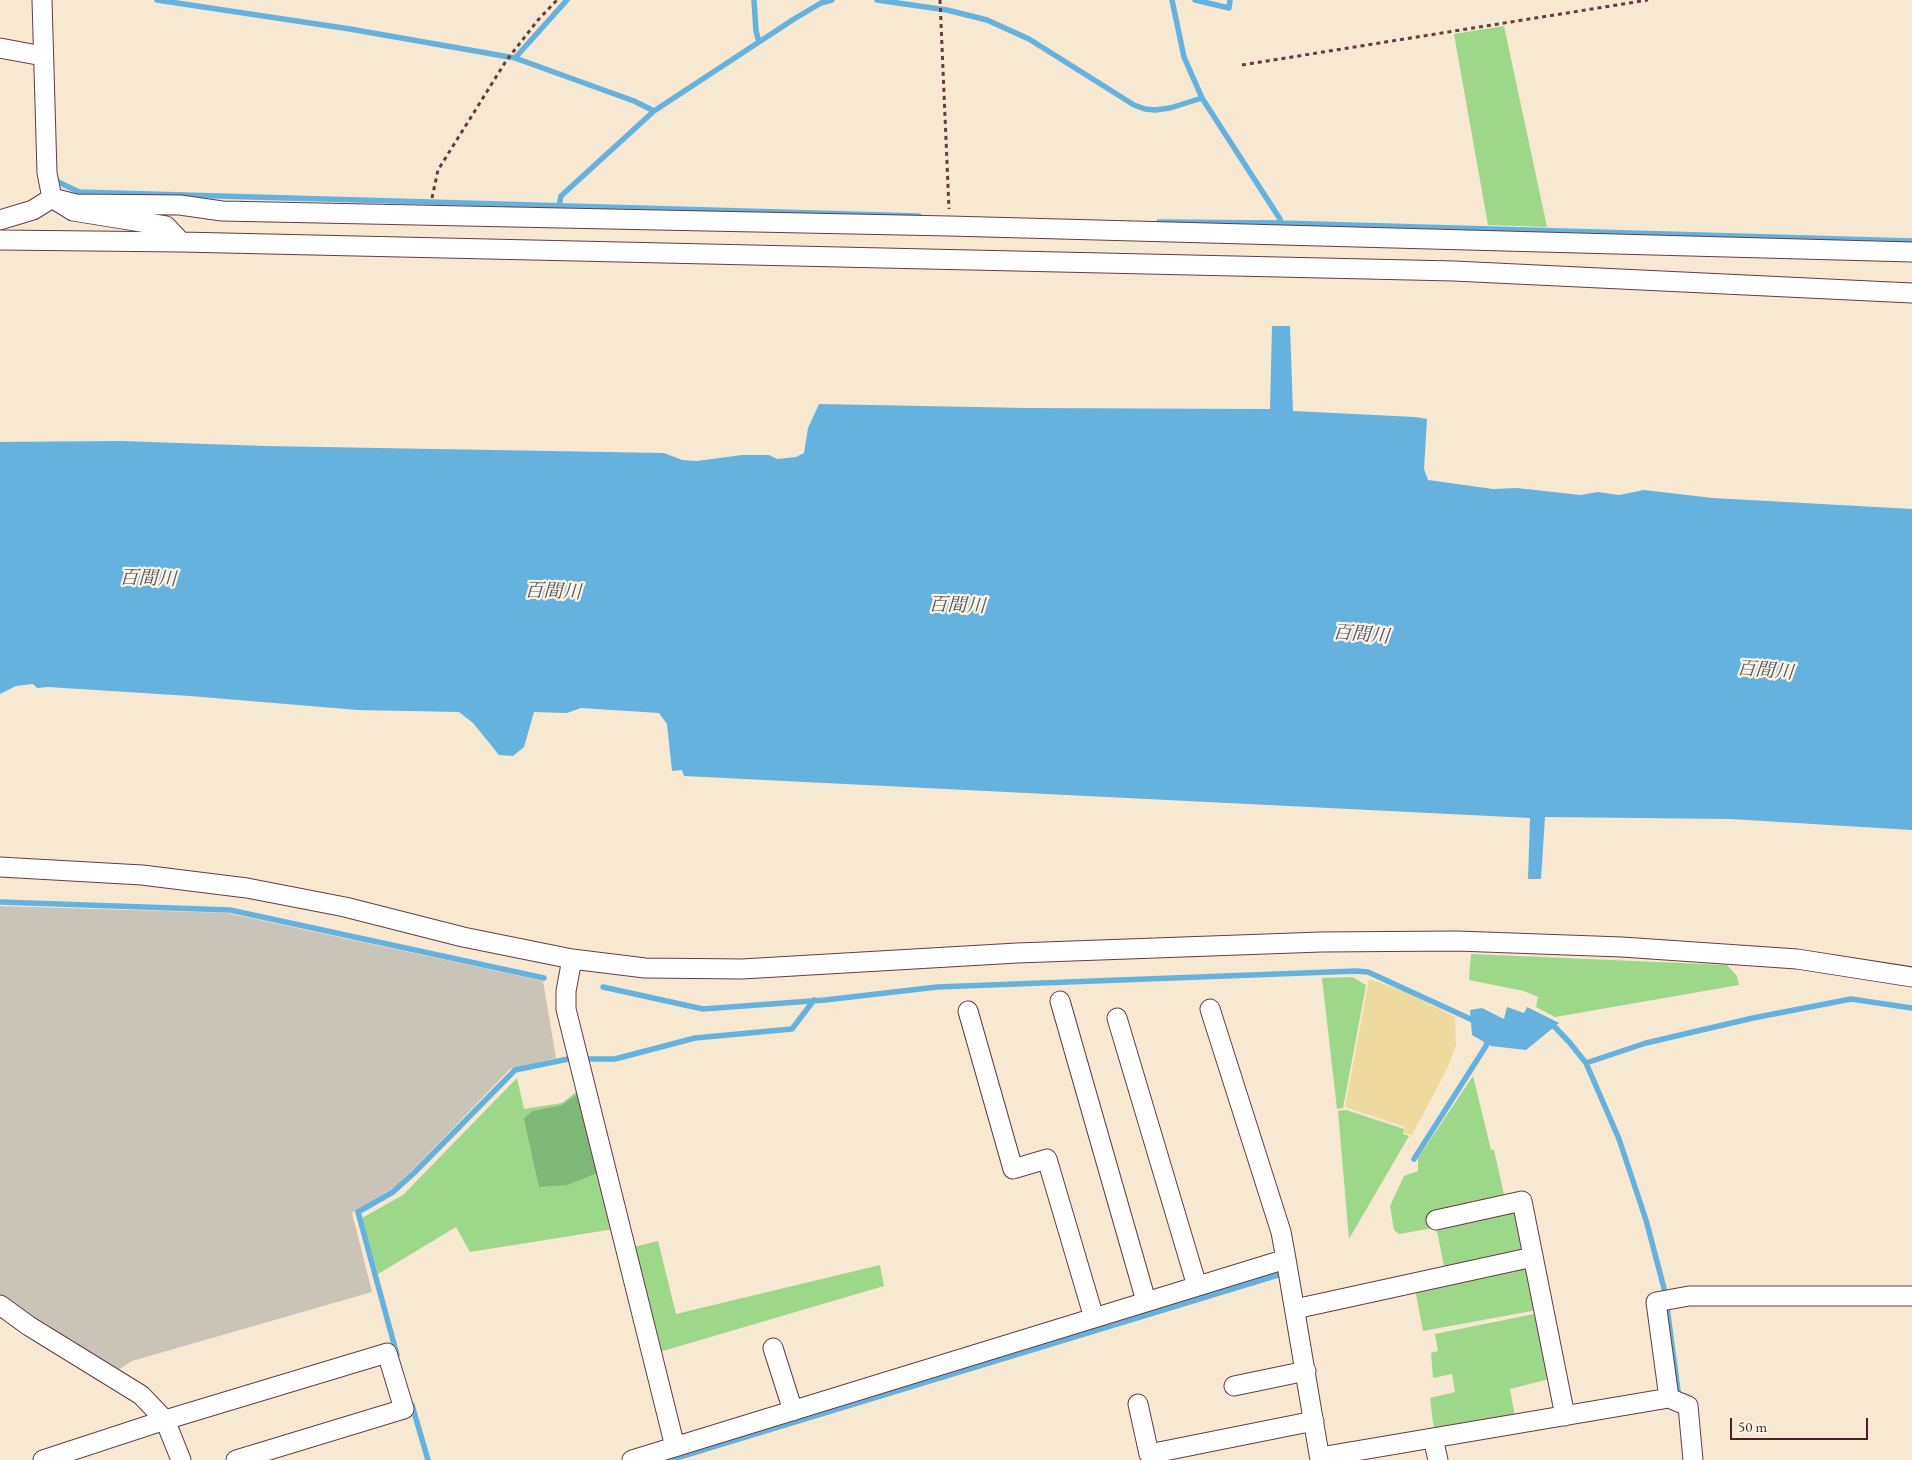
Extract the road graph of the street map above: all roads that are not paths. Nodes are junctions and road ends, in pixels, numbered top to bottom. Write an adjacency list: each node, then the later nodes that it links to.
1 (42, 0): 3 (street)
2 (0, 48): 3 (street)
3 (43, 56): 4 (street)
4 (49, 184): 5 (street); 7 (street); 8 (street)
5 (0, 220)
6 (0, 240): 7 (street)
7 (181, 242): 9 (street)
8 (1912, 252)
9 (1912, 293)
10 (0, 867): 11 (street)
11 (572, 959): 12 (street); 36 (street)
12 (1912, 977)
13 (1060, 1001): 22 (street)
14 (1210, 1009): 19 (street)
15 (968, 1011): 25 (street)
16 (1116, 1018): 20 (street)
17 (1436, 1220): 18 (street)
18 (1533, 1257): 24 (street); 32 (street)
19 (1286, 1259): 20 (street); 24 (street)
20 (1197, 1286): 22 (street)
21 (1912, 1296): 29 (street)
22 (1146, 1302): 25 (street)
23 (0, 1306): 33 (street)
24 (1300, 1308): 27 (street)
25 (1094, 1318): 31 (street)
26 (773, 1348): 31 (street)
27 (1306, 1371): 28 (street); 34 (street)
28 (1234, 1386)
29 (1676, 1401): 32 (street); 43 (street)
30 (1138, 1404): 34 (street)
31 (793, 1411): 36 (street)
32 (1565, 1416): 35 (street)
33 (164, 1420): 38 (street); 39 (street); 40 (street)
34 (1314, 1421): 37 (street)
35 (1433, 1438): 37 (street); 42 (street)
36 (674, 1447): 41 (street)
37 (1325, 1457)
38 (43, 1460)
39 (182, 1460)
40 (236, 1460)
41 (632, 1460)
42 (1438, 1460)
43 (1693, 1460)

